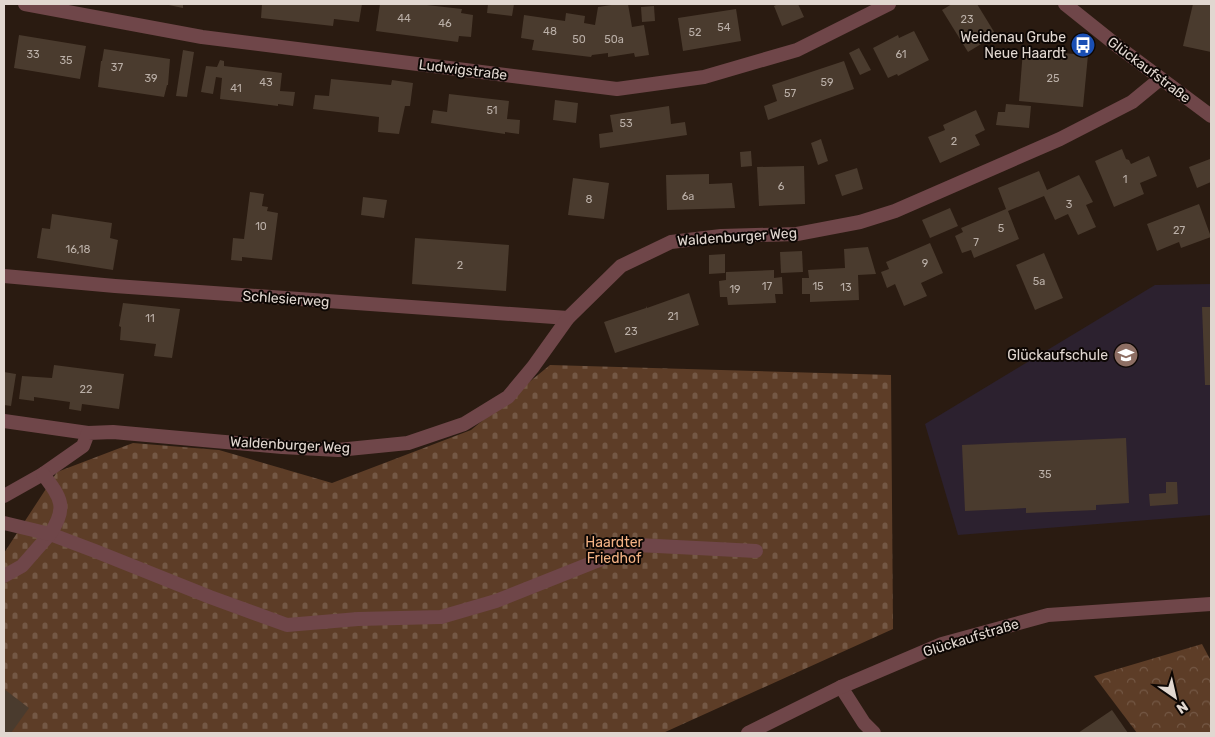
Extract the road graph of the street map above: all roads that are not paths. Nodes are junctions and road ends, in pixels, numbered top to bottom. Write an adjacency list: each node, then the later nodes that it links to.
1 (25, 4): 2 (street, Ludwigstraße)
2 (889, 4)
3 (1065, 4): 4 (street, Glückaufstraße)
4 (1160, 78): 5 (street, Glückaufstraße); 7 (street, Waldenburger Weg)
5 (1211, 116)
6 (4, 276): 7 (street, Schlesierweg)
7 (568, 318): 9 (street, Waldenburger Weg)
8 (4, 422): 9 (street, Waldenburger Weg)
9 (88, 433): 10 (street)
10 (44, 474): 11 (street); 13 (street)
11 (4, 496)
12 (4, 523): 13 (street)
13 (50, 534): 14 (street); 15 (street)
14 (756, 551)
15 (4, 576)
16 (1211, 604): 17 (street, Glückaufstraße)
17 (841, 687): 18 (street, Glückaufstraße); 19 (street)
18 (748, 733)
19 (874, 733)

